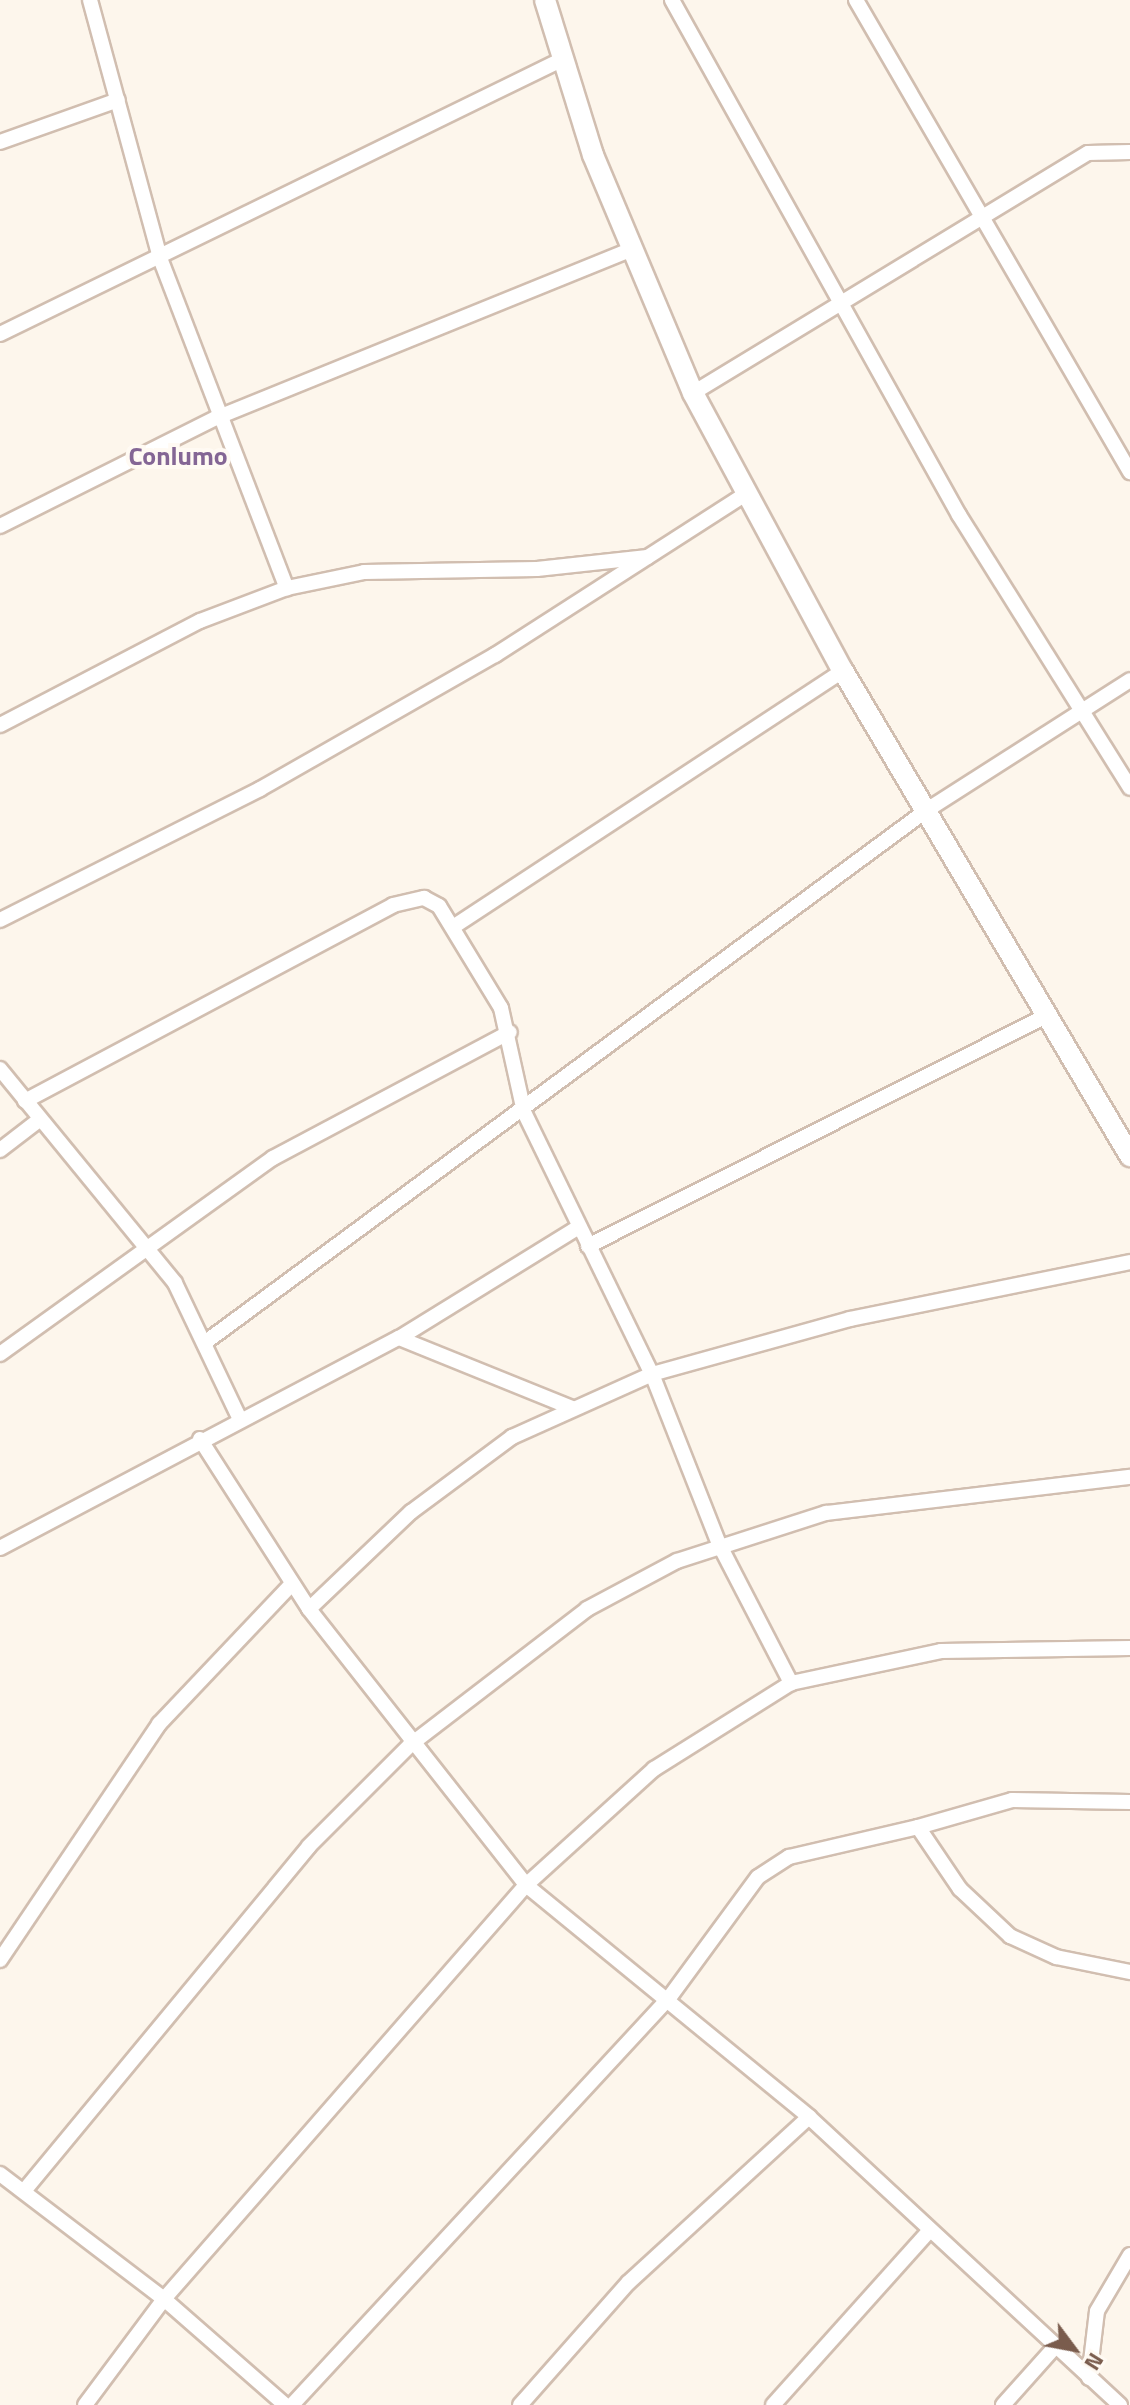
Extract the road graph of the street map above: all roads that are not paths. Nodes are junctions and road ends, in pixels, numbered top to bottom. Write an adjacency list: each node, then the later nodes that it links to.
1 (90, 0): 6 (street)
2 (545, 0): 5 (street)
3 (672, 0): 12 (street)
4 (856, 0): 9 (street)
5 (561, 60): 10 (street); 11 (street)
6 (118, 100): 7 (street); 11 (street)
7 (0, 142)
8 (1130, 152): 9 (street)
9 (981, 216): 12 (street); 16 (street)
10 (630, 250): 14 (street); 15 (street)
11 (160, 258): 13 (street); 15 (street)
12 (840, 305): 14 (street); 23 (street)
13 (0, 334)
14 (693, 393): 17 (street)
15 (216, 418): 18 (street); 20 (street)
16 (1130, 472)
17 (746, 494): 19 (street); 21 (street)
18 (0, 526)
19 (651, 556): 20 (street); 27 (street)
20 (287, 588): 24 (street)
21 (843, 671): 26 (street); 28 (street)
22 (1130, 680): 23 (street)
23 (1079, 710): 25 (street); 26 (street)
24 (0, 725)
25 (1130, 788)
26 (927, 810): 29 (street); 33 (street)
27 (0, 920)
28 (456, 925): 30 (street); 32 (street)
29 (1044, 1017): 36 (street); 39 (street)
30 (510, 1032): 33 (street); 38 (street)
31 (0, 1069): 32 (street)
32 (25, 1101): 34 (street)
33 (524, 1112): 37 (street); 42 (street)
34 (39, 1120): 35 (street); 38 (street)
35 (0, 1150)
36 (1130, 1156)
37 (579, 1227): 39 (street); 41 (street)
38 (147, 1243): 42 (street); 43 (street)
39 (588, 1246): 44 (street)
40 (1130, 1262): 44 (street)
41 (399, 1338): 45 (street); 46 (street)
42 (207, 1341): 46 (street)
43 (0, 1354)
44 (652, 1374): 45 (street); 49 (street)
45 (572, 1408): 52 (street)
46 (239, 1417): 47 (street)
47 (200, 1439): 50 (street); 51 (street)
48 (1130, 1477): 49 (street)
49 (719, 1544): 54 (street); 55 (street)
50 (0, 1548)
51 (292, 1584): 52 (street); 59 (street)
52 (309, 1609): 55 (street)
53 (1130, 1648): 54 (street)
54 (791, 1683): 58 (street)
55 (410, 1745): 58 (street); 64 (street)
56 (1130, 1802): 57 (street)
57 (918, 1827): 60 (street); 61 (street)
58 (526, 1885): 61 (street); 67 (street)
59 (0, 1960)
60 (1130, 1972)
61 (669, 1998): 62 (street); 72 (street)
62 (809, 2117): 65 (street); 73 (street)
63 (0, 2174): 64 (street)
64 (24, 2191): 67 (street)
65 (929, 2231): 68 (street); 74 (street)
66 (1130, 2255): 69 (street)
67 (164, 2299): 70 (street); 71 (street)
68 (1054, 2348): 69 (street); 75 (street)
69 (1089, 2378): 76 (street)
70 (85, 2405)
71 (285, 2405)
72 (292, 2405)
73 (520, 2405)
74 (773, 2405)
75 (1003, 2405)
76 (1120, 2405)

